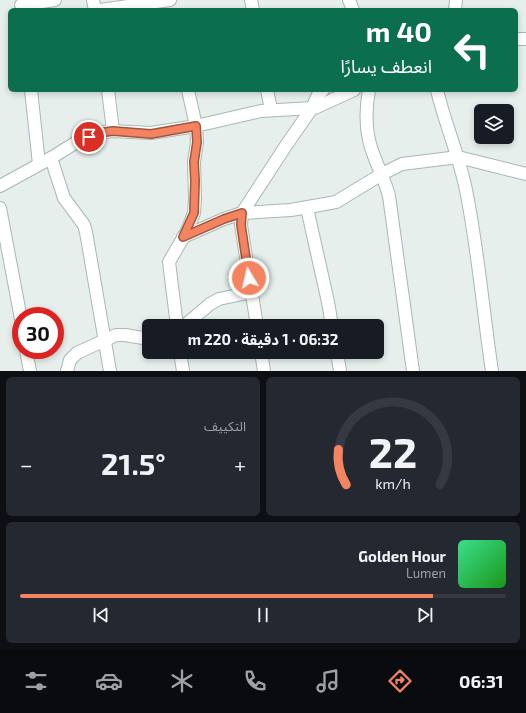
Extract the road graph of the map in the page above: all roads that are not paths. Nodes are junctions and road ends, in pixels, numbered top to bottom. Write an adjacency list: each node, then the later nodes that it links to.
1 (55, 0): 3 (street)
2 (170, 0): 4 (street)
3 (21, 5)
4 (114, 8)
5 (31, 92): 19 (street)
6 (108, 92): 16 (street)
7 (188, 92): 15 (street)
8 (267, 92): 14 (street)
9 (321, 92): 13 (street)
10 (350, 92): 13 (street)
11 (369, 92): 20 (street)
12 (438, 92): 17 (street)
13 (312, 108): 14 (street); 25 (street)
14 (271, 109): 15 (street)
15 (196, 126): 16 (street); 26 (street)
16 (113, 131): 18 (street)
17 (458, 157): 20 (street); 21 (street); 46 (street)
18 (51, 158): 19 (street); 34 (street)
19 (39, 164): 22 (street)
20 (382, 174): 24 (street); 45 (street)
21 (526, 174)
22 (0, 186)
23 (0, 208): 28 (street)
24 (307, 208): 25 (street); 32 (street)
25 (242, 213): 26 (street); 27 (street)
26 (183, 237): 29 (street)
27 (252, 292): 30 (street); 31 (street)
28 (19, 307)
29 (176, 319)
30 (192, 319)
31 (256, 319)
32 (331, 319)
33 (142, 338): 34 (street)
34 (106, 340): 40 (street); 41 (street)
35 (28, 359): 39 (street)
36 (181, 359): 42 (street)
37 (262, 359): 43 (street)
38 (338, 359): 44 (street)
39 (30, 371)
40 (67, 371)
41 (110, 371)
42 (183, 371)
43 (264, 371)
44 (340, 371)
45 (413, 371)
46 (492, 371)

